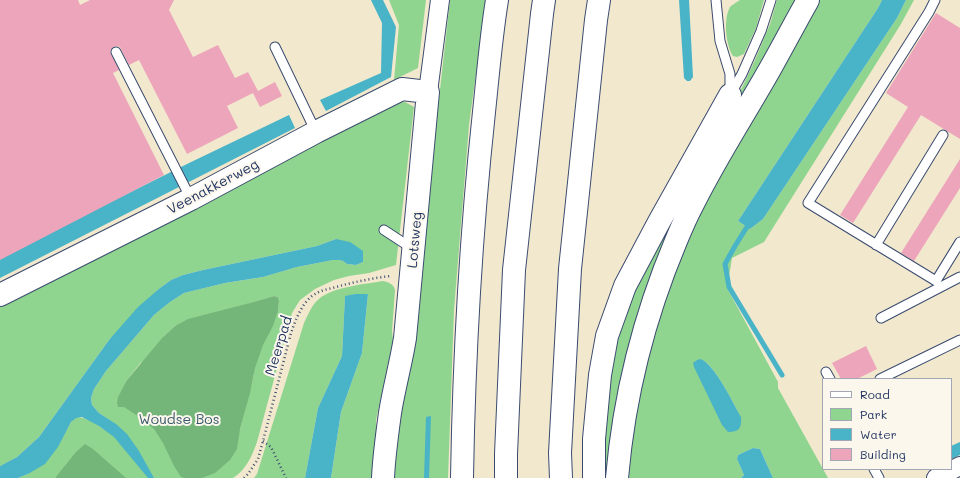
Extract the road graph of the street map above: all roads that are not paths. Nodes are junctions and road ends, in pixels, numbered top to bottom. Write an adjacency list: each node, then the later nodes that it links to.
1 (440, 0): 12 (street, Lotsweg)
2 (544, 0): 29 (main road)
3 (599, 0): 30 (main road)
4 (721, 0): 9 (lane)
5 (771, 0): 13 (lane)
6 (808, 0): 32 (main road)
7 (935, 0): 19 (lane)
8 (496, 5): 28 (main road)
9 (716, 5): 13 (lane)
10 (275, 47): 14 (lane)
11 (116, 52): 16 (lane)
12 (428, 92): 14 (main road, Veenakkerweg); 20 (main road, Lotsweg)
13 (730, 95): 31 (main road)
14 (316, 132): 16 (main road, Veenakkerweg)
15 (943, 135): 19 (lane)
16 (190, 196): 22 (main road, Veenakkerweg)
17 (384, 230): 20 (lane)
18 (960, 242): 19 (lane)
19 (876, 245)
20 (414, 250): 27 (main road, Lotsweg)
21 (960, 277): 23 (lane)
22 (0, 295)
23 (881, 318)
24 (960, 340): 25 (lane)
25 (882, 378)
26 (960, 466): 33 (street)
27 (383, 478)
28 (462, 478)
29 (506, 478)
30 (560, 478)
31 (594, 478)
32 (617, 478)
33 (936, 478)

